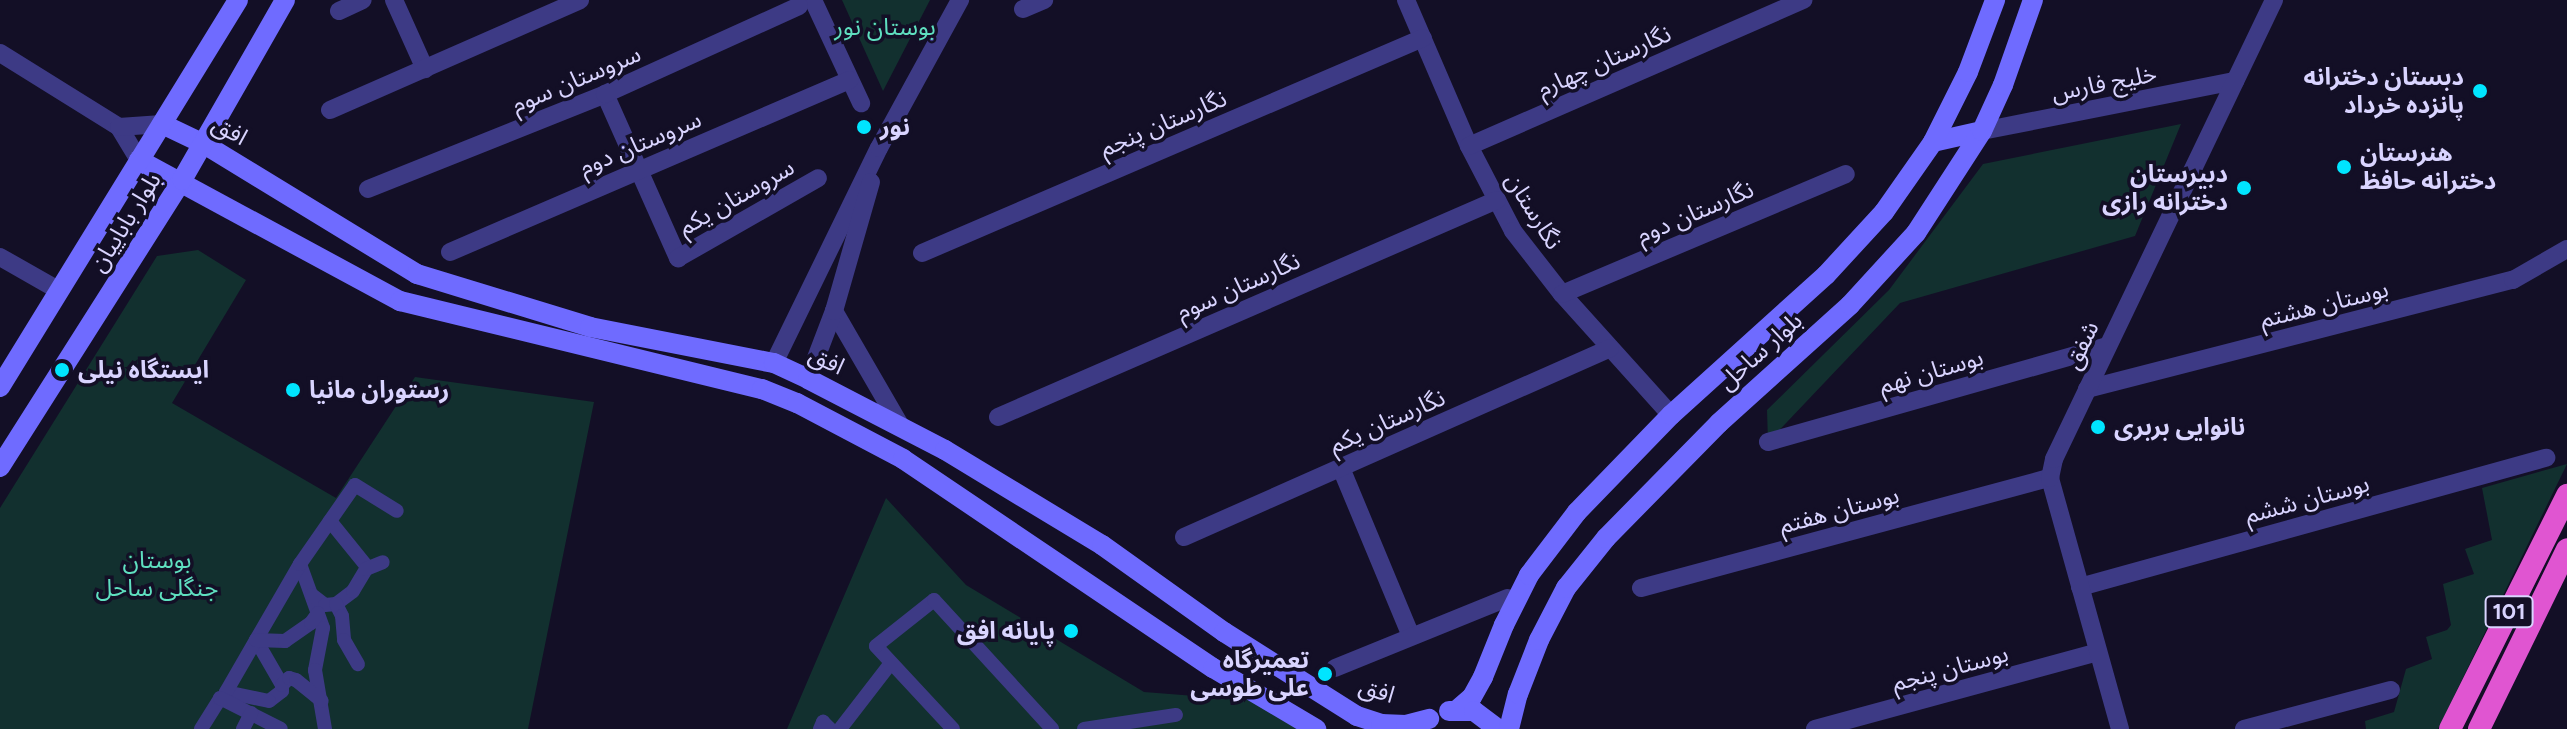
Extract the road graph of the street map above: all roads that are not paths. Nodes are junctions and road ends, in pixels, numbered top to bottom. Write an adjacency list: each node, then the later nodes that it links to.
1 (237, 0): 24 (main road, بلوار باباییان)
2 (285, 0): 28 (main road, بلوار باباییان)
3 (363, 0): 15 (street)
4 (394, 0): 18 (street)
5 (580, 0): 18 (street)
6 (960, 0): 30 (street)
7 (1044, 0): 14 (street)
8 (1406, 0): 16 (street, نگارستان)
9 (1803, 0): 29 (street, نگارستان چهارم)
10 (1995, 0): 27 (main road, بلوار ساحل)
11 (2033, 0): 26 (main road, بلوار ساحل)
12 (2274, 0): 20 (street, شفق)
13 (806, 3): 19 (street); 21 (street, سروستان سوم)
14 (1023, 9)
15 (339, 11)
16 (1423, 38): 29 (street, نگارستان); 40 (street, نگارستان پنجم)
17 (0, 53): 25 (street)
18 (425, 69): 23 (street)
19 (850, 80): 22 (street); 32 (street, سروستان دوم)
20 (2235, 81): 26 (street, خلیج فارس); 45 (street, شفق)
21 (605, 94): 32 (street); 36 (street, سروستان سوم)
22 (861, 103)
23 (330, 110)
24 (162, 124): 25 (street); 28 (main road, افق); 31 (main road, بلوار باباییان)
25 (119, 127): 31 (street)
26 (1982, 131): 27 (main road); 100 (main road, بلوار ساحل)
27 (1933, 142): 53 (main road, بلوار ساحل)
28 (204, 144): 35 (main road, بلوار باباییان); 47 (main road, افق)
29 (1469, 146): 37 (street, نگارستان)
30 (879, 148): 44 (street); 47 (street)
31 (139, 160): 35 (main road); 42 (main road, بلوار باباییان)
32 (637, 170): 34 (street, سروستان یکم); 39 (street, سروستان دوم)
33 (1846, 174): 43 (street, نگارستان دوم)
34 (818, 178)
35 (182, 180): 50 (main road); 58 (main road, بلوار باباییان)
36 (368, 189)
37 (1497, 200): 43 (street, نگارستان); 54 (street, نگارستان سوم)
38 (2567, 249): 51 (street, بوستان هشتم)
39 (450, 252)
40 (922, 253)
41 (0, 257): 42 (street)
42 (58, 290): 49 (main road, بلوار باباییان)
43 (1562, 294): 46 (street, نگارستان)
44 (834, 311): 48 (street); 55 (street)
45 (2108, 346): 51 (street, شفق); 56 (street, بوستان نهم)
46 (1610, 348): 53 (street, نگارستان); 59 (street, نگارستان یکم)
47 (774, 363): 48 (main road, افق); 50 (main road)
48 (808, 379): 52 (main road); 55 (main road, افق)
49 (0, 387)
50 (762, 389): 52 (main road)
51 (2087, 389): 60 (street, شفق)
52 (797, 403): 98 (main road)
53 (1671, 415): 84 (main road, بلوار ساحل)
54 (998, 417)
55 (900, 425): 87 (main road, افق)
56 (1768, 442)
57 (2546, 458): 69 (street, بوستان ششم)
58 (0, 467)
59 (1341, 468): 64 (street, نگارستان یکم); 75 (street)
60 (2050, 478): 69 (street); 70 (street, بوستان هفتم)
61 (2567, 495): 104 (highway, 101)
62 (397, 511): 63 (street)
63 (330, 521): 67 (street); 68 (street)
64 (1184, 537)
65 (2567, 549): 105 (highway, 101)
66 (383, 562): 68 (street)
67 (300, 564): 71 (street); 76 (street)
68 (368, 568): 73 (street)
69 (2080, 587): 77 (street)
70 (1641, 588)
71 (311, 595): 73 (street); 74 (street)
72 (1507, 598): 75 (street)
73 (336, 604): 79 (street)
74 (318, 613): 76 (street); 83 (street)
75 (1411, 636): 80 (street)
76 (256, 640): 81 (street); 81 (street)
77 (2098, 652): 101 (street, بوستان پنجم); 102 (street)
78 (891, 663): 94 (street); 95 (street); 96 (street)
79 (358, 664)
80 (1335, 668)
81 (282, 685): 83 (street)
82 (2391, 690): 103 (street)
83 (322, 701): 91 (street)
84 (1458, 709): 87 (main road, افق); 99 (main road)
85 (251, 713): 88 (street); 89 (street); 90 (street)
86 (1176, 715): 97 (street)
87 (1424, 724)
88 (201, 729)
89 (243, 729)
90 (281, 729)
91 (325, 729)
92 (820, 729): 93 (street)
93 (830, 729)
94 (840, 729)
95 (953, 729)
96 (1052, 729)
97 (1084, 729)
98 (1316, 729)
99 (1498, 729)
100 (1509, 729)
101 (1815, 729)
102 (2120, 729)
103 (2244, 729)
104 (2450, 729)
105 (2479, 729)

